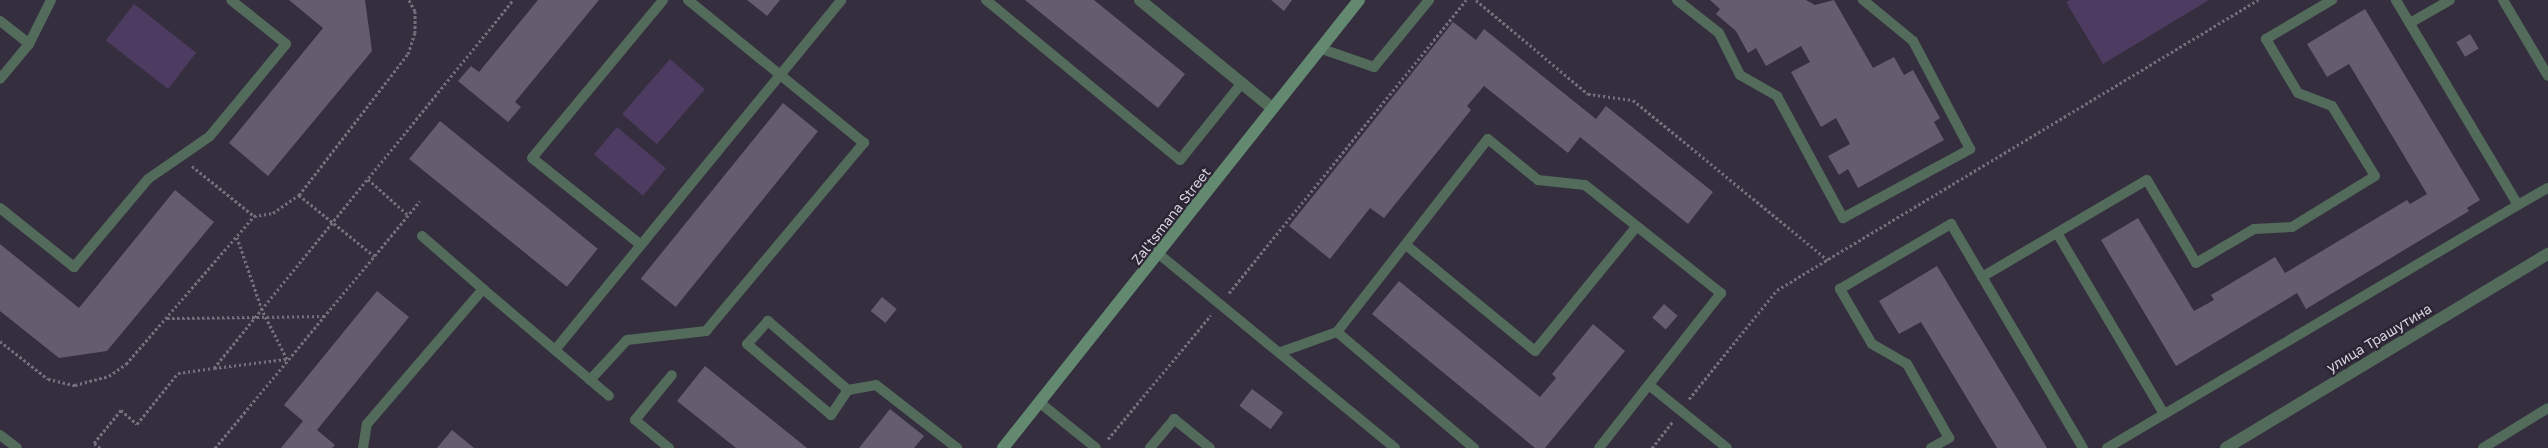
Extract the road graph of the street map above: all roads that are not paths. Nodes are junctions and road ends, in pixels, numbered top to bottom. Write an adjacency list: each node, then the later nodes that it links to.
1 (51, 0): 18 (lane)
2 (232, 0): 27 (lane)
3 (663, 0): 31 (lane)
4 (688, 0): 20 (lane)
5 (841, 0): 20 (lane)
6 (986, 0): 23 (lane)
7 (1140, 0): 23 (street)
8 (1359, 0): 19 (street, Zal'tsmana Street)
9 (1429, 0): 19 (lane)
10 (1677, 0): 11 (lane)
11 (1863, 0)
12 (2332, 0): 29 (lane)
13 (2396, 0): 17 (lane)
14 (2450, 0): 17 (lane)
15 (2503, 0): 21 (lane)
16 (0, 21): 18 (lane)
17 (2410, 24): 26 (lane)
18 (29, 44): 22 (lane)
19 (1322, 49): 24 (street, Zal'tsmana Street)
20 (779, 76): 31 (lane); 41 (lane)
21 (2548, 76)
22 (0, 79)
23 (1242, 83): 24 (street)
24 (1272, 108): 34 (street, Zal'tsmana Street)
25 (2548, 188): 26 (lane)
26 (2518, 205): 47 (lane)
27 (0, 208)
28 (1636, 227): 32 (lane); 32 (lane); 42 (lane)
29 (2057, 233): 35 (lane); 47 (lane)
30 (422, 236): 36 (lane)
31 (641, 245): 38 (lane)
32 (1406, 245): 37 (lane)
33 (2548, 254): 65 (street, улица Трашутина)
34 (1160, 255): 39 (lane); 45 (street, Zal'tsmana Street)
35 (1982, 277): 62 (lane); 63 (lane)
36 (483, 288): 38 (lane); 51 (lane)
37 (1337, 332): 39 (lane); 59 (lane)
38 (555, 350): 41 (lane)
39 (1281, 352): 58 (lane)
40 (672, 375): 52 (lane)
41 (590, 380): 44 (lane)
42 (1649, 385): 60 (lane); 61 (lane)
43 (848, 390): 43 (lane); 53 (lane)
44 (609, 396)
45 (1040, 402): 54 (street, Zal'tsmana Street); 55 (lane)
46 (2548, 408): 49 (lane)
47 (2164, 414): 64 (lane)
48 (0, 435): 50 (lane)
49 (2500, 438): 66 (lane); 67 (lane)
50 (17, 448)
51 (363, 448)
52 (670, 448)
53 (957, 448)
54 (1003, 448)
55 (1096, 448)
56 (1150, 448): 57 (lane)
57 (1210, 448)
58 (1395, 448)
59 (1474, 448)
60 (1599, 448)
61 (1727, 448)
62 (1931, 448)
63 (2083, 448)
64 (2107, 448)
65 (2226, 448)
66 (2483, 448)
67 (2506, 448)

